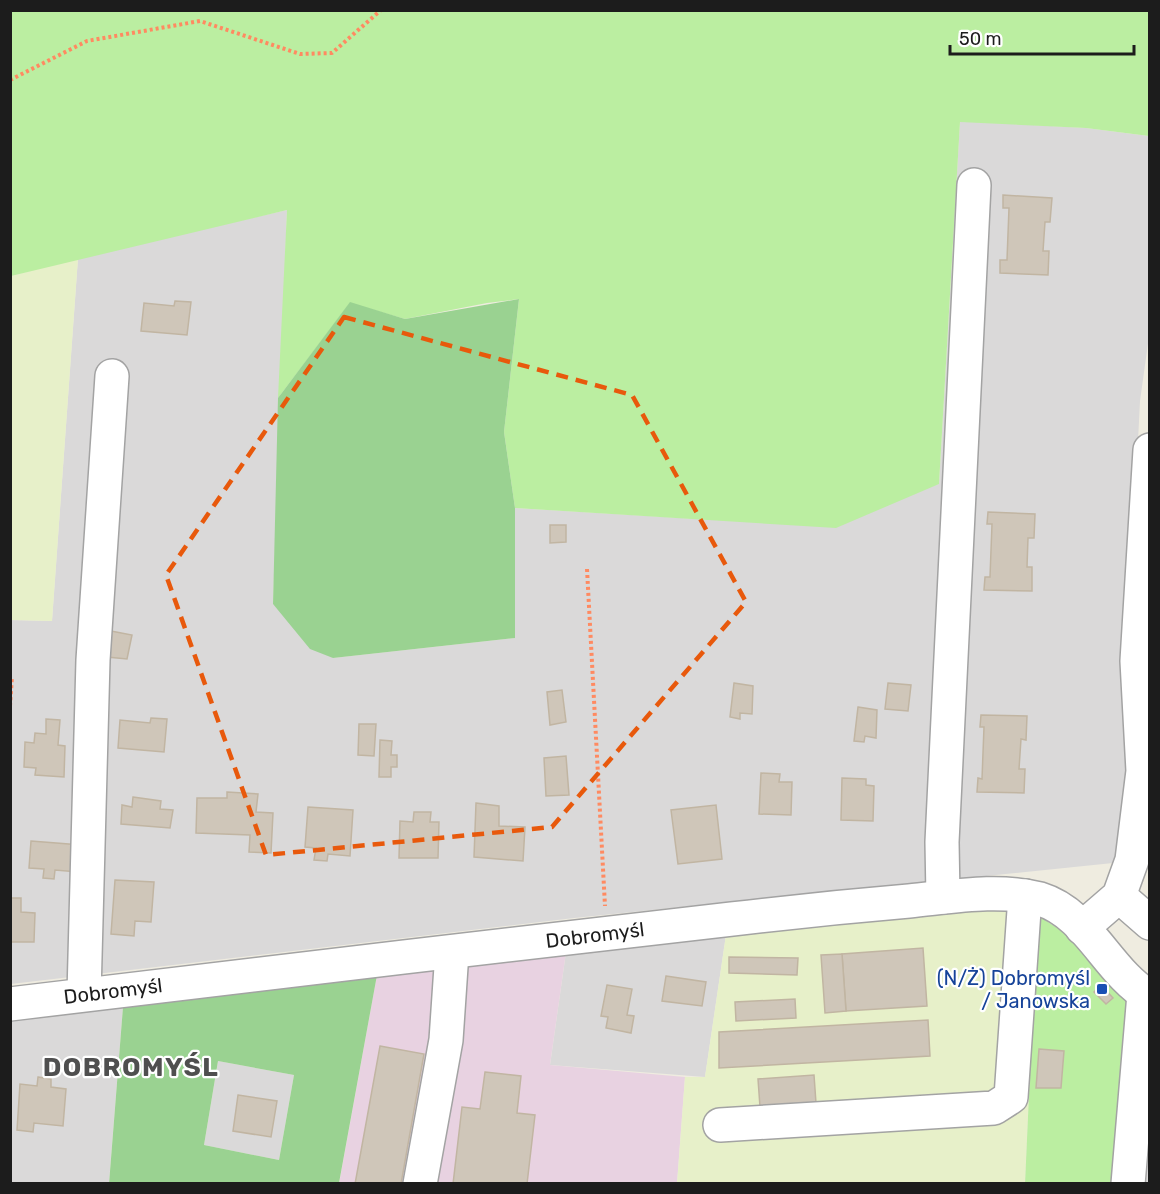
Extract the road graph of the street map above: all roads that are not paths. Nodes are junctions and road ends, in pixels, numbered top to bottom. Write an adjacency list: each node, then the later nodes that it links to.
1 (974, 185): 6 (street)
2 (112, 376): 10 (street)
3 (1149, 450): 5 (street)
4 (1025, 896): 6 (street, Dobromyśl); 8 (street, Dobromyśl); 13 (street)
5 (1119, 896): 7 (street); 8 (street)
6 (943, 897): 9 (street, Dobromyśl)
7 (1149, 923)
8 (1082, 928): 11 (street, Dobromyśl)
9 (452, 952): 10 (street, Dobromyśl); 14 (street)
10 (84, 994): 12 (street, Dobromyśl)
11 (1147, 995): 15 (street)
12 (10, 1004)
13 (720, 1125)
14 (420, 1184)
15 (1128, 1184)

